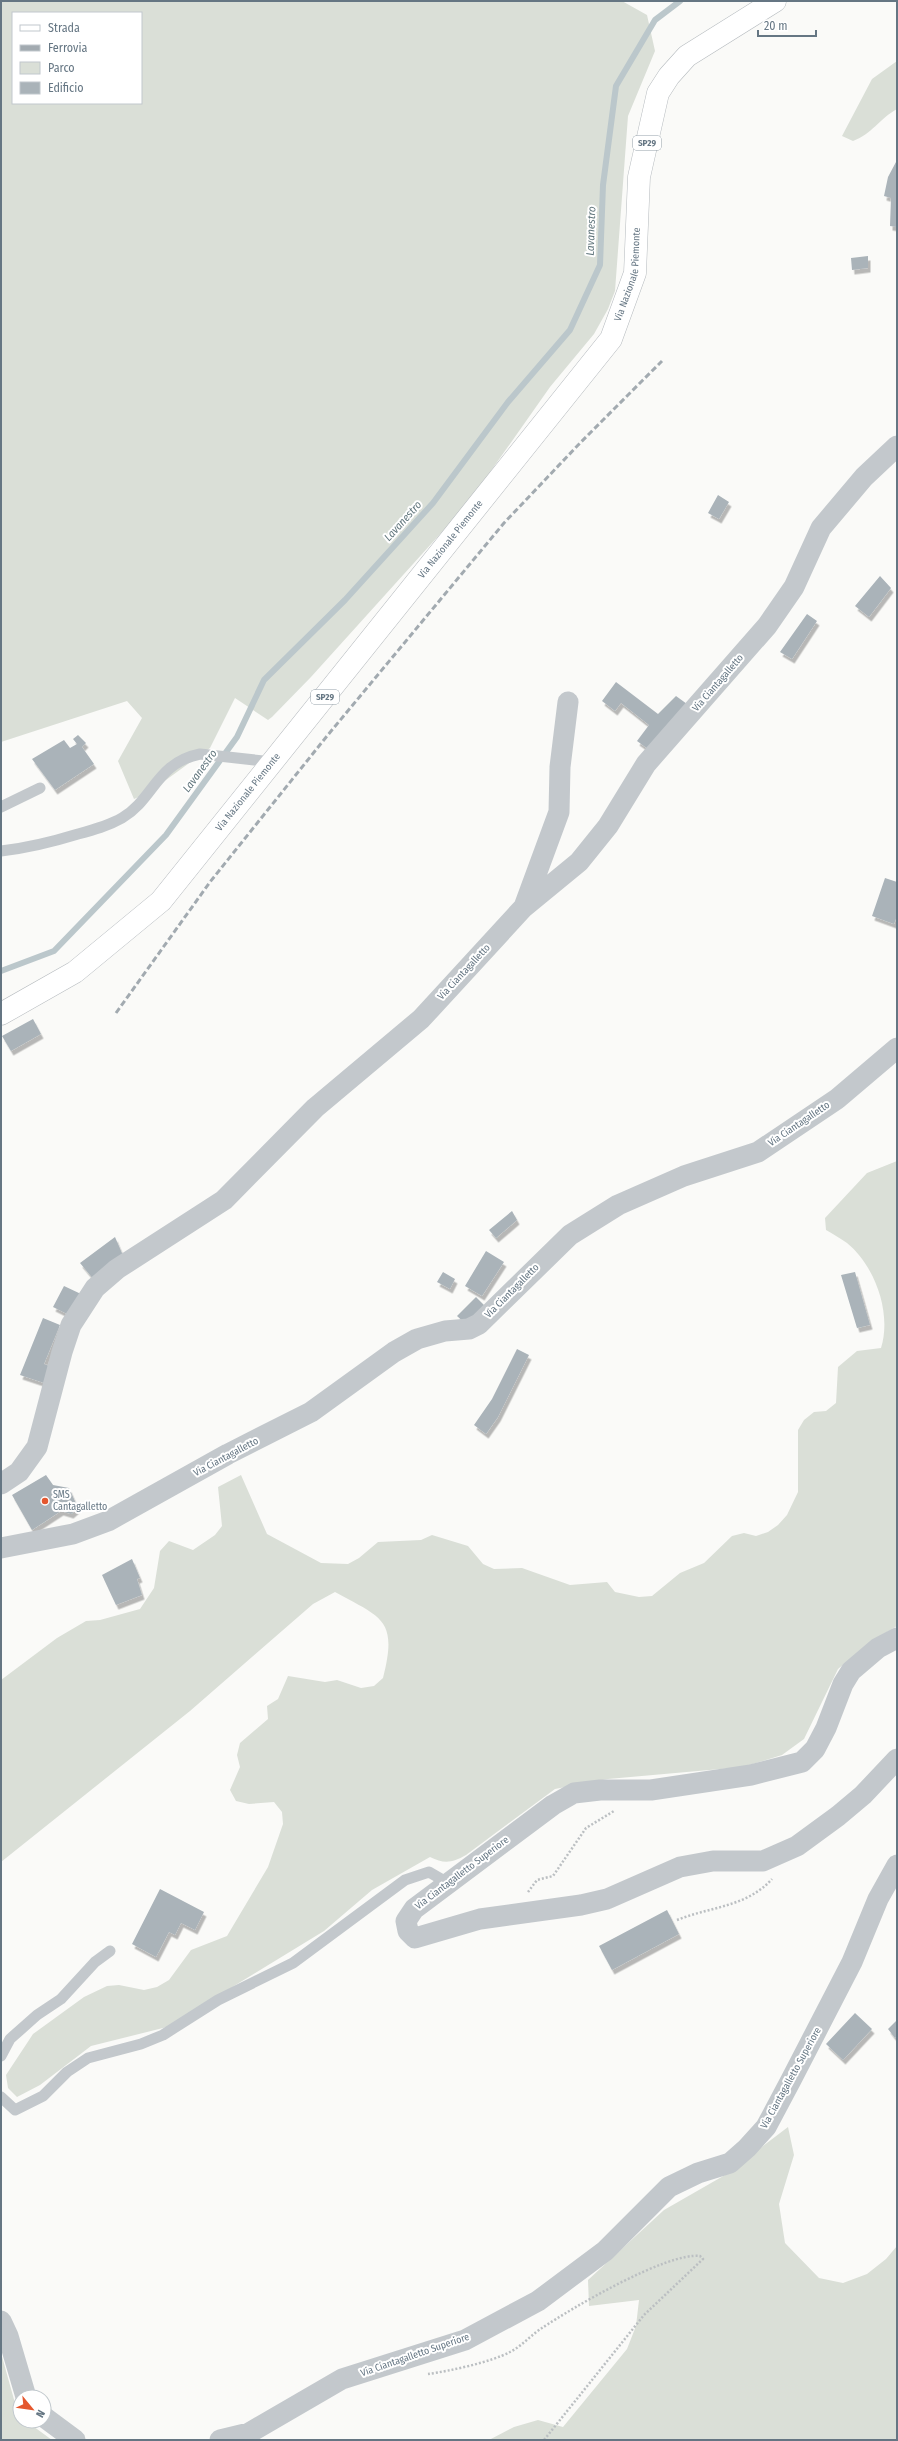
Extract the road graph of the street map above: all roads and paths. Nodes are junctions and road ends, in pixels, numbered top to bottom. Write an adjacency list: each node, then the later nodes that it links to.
1 (775, 1): 4 (main road, Via Nazionale Piemonte / SP29)
2 (897, 446): 8 (street, Via Ciantagalletto)
3 (568, 702): 8 (street, Via Ciantagalletto)
4 (264, 761): 7 (lane); 9 (main road, Via Nazionale Piemonte / SP29)
5 (40, 788): 6 (lane)
6 (1, 807)
7 (1, 851)
8 (524, 908): 11 (street, Via Ciantagalletto)
9 (1, 1014)
10 (897, 1048): 12 (street, Via Ciantagalletto)
11 (1, 1484)
12 (1, 1548)
13 (897, 1638): 15 (street, Via Ciantagalletto Superiore)
14 (897, 1759): 19 (street, Via Ciantagalletto Superiore)
15 (622, 1790): 18 (street, Via Ciantagalletto Superiore); 19 (path)
16 (897, 1864): 29 (street, Via Ciantagalletto Superiore)
17 (774, 1877): 20 (path)
18 (448, 1883): 19 (street, Via Ciantagalletto Superiore); 23 (lane)
19 (505, 1916)
20 (677, 1920)
21 (110, 1951): 22 (lane)
22 (1, 2056)
23 (1, 2097)
24 (1, 2321): 26 (street)
25 (425, 2375): 30 (path)
26 (24, 2389)
27 (52, 2423): 28 (street)
28 (75, 2440)
29 (220, 2440)
30 (544, 2440)

